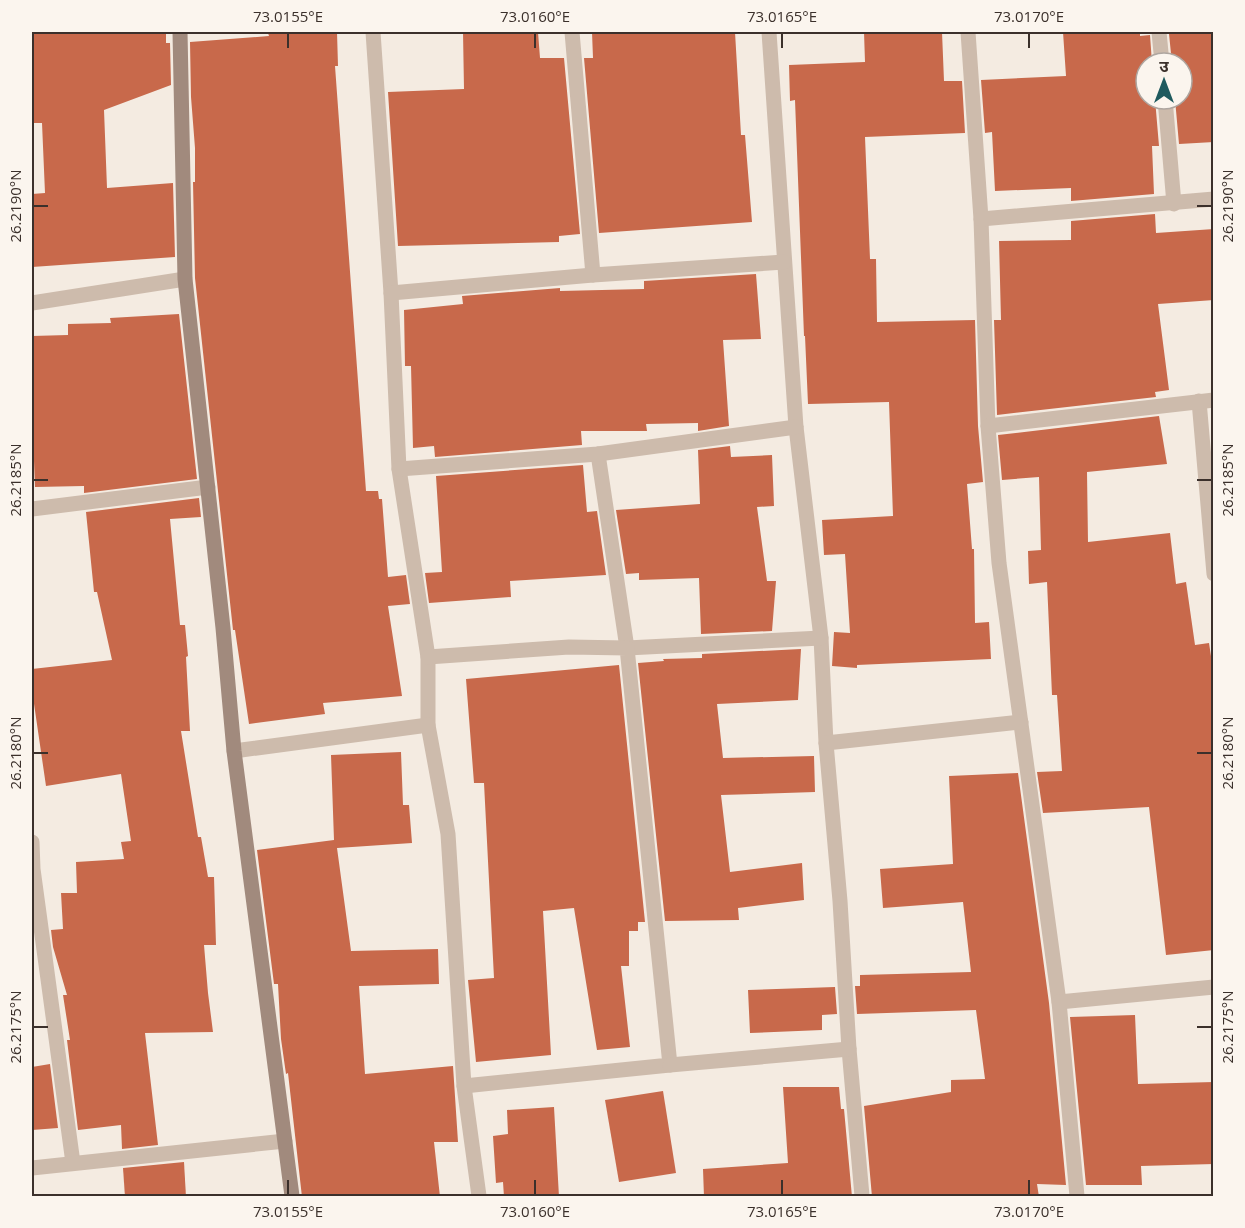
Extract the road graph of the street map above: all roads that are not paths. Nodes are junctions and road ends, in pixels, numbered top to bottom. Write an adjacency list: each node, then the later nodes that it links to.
1 (180, 32): 14 (street)
2 (373, 32): 15 (street)
3 (572, 32): 13 (street)
4 (769, 32): 12 (street)
5 (968, 32): 11 (street)
6 (1159, 32): 7 (street)
7 (1161, 51)
8 (1166, 111): 10 (street)
9 (1214, 199): 10 (street)
10 (1174, 204): 11 (street)
11 (981, 219): 18 (street)
12 (784, 262): 13 (street); 19 (street)
13 (593, 275): 15 (street)
14 (185, 279): 16 (street); 22 (street)
15 (391, 293): 21 (street)
16 (32, 303)
17 (1206, 400): 18 (street); 24 (street)
18 (988, 426): 28 (street)
19 (796, 427): 20 (street); 25 (street)
20 (598, 454): 21 (street); 26 (street)
21 (399, 469): 27 (street)
22 (208, 487): 23 (street); 31 (street)
23 (32, 509)
24 (1214, 574)
25 (821, 638): 26 (street); 30 (street)
26 (627, 648): 27 (street); 37 (street)
27 (428, 657): 29 (street)
28 (1021, 722): 30 (street); 35 (street)
29 (428, 725): 31 (street); 38 (street)
30 (825, 743): 36 (street)
31 (234, 751): 39 (street)
32 (32, 842): 33 (street)
33 (32, 869): 40 (street)
34 (1214, 987): 35 (street)
35 (1059, 1002): 45 (street)
36 (849, 1049): 37 (street); 44 (street)
37 (670, 1065): 38 (street)
38 (464, 1086): 43 (street)
39 (285, 1141): 40 (street); 42 (street)
40 (73, 1163): 41 (street)
41 (32, 1168)
42 (292, 1197)
43 (479, 1197)
44 (862, 1197)
45 (1077, 1197)

